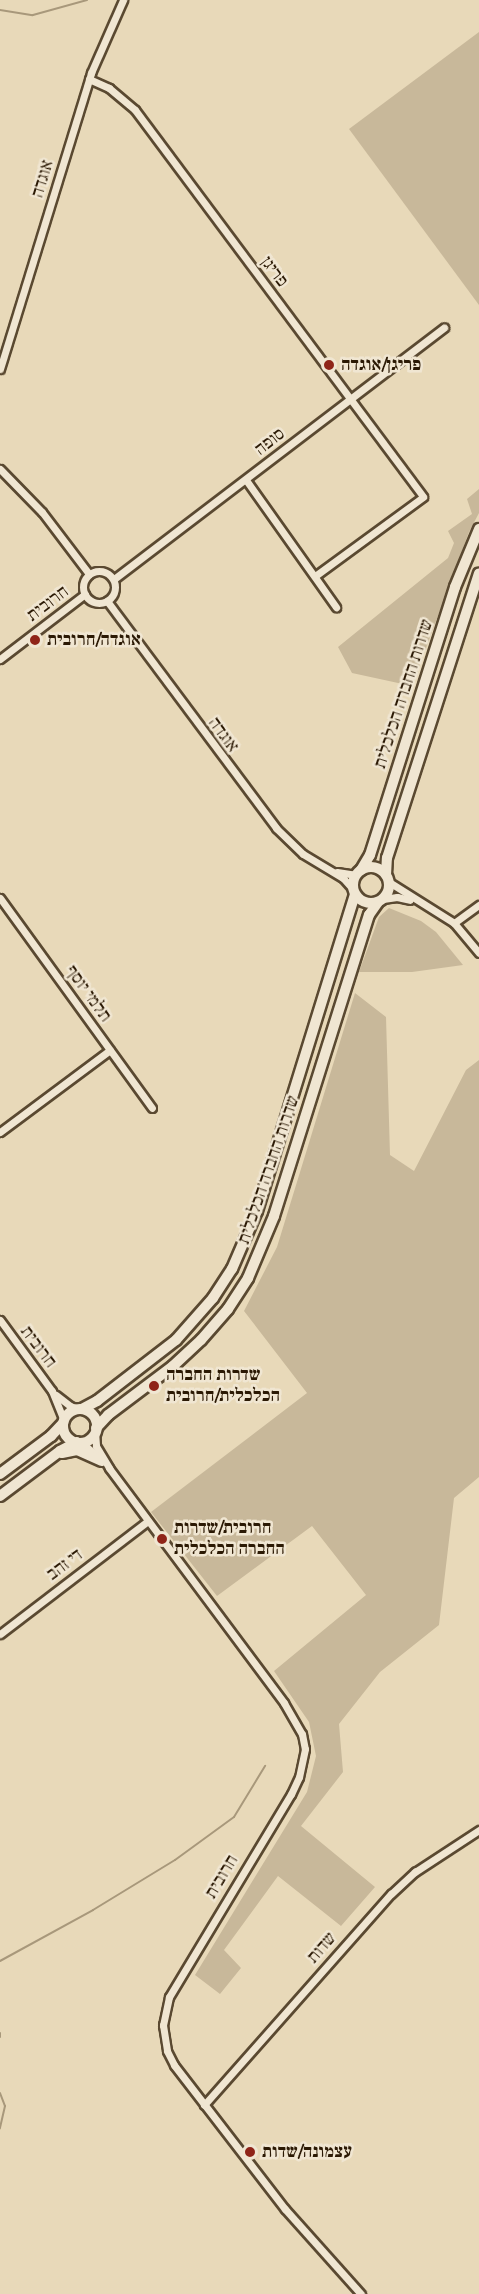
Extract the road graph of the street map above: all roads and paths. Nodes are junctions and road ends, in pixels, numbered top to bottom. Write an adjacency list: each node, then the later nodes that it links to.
1 (123, 0): 2 (street, אוגדה)
2 (89, 79): 4 (street, אוגדה); 5 (street, פריגן)
3 (444, 328): 5 (street, סופה)
4 (0, 369)
5 (350, 399): 7 (street, סופה); 11 (street, פריגן)
6 (0, 469): 9 (street)
7 (246, 480): 11 (street); 12 (street, סופה)
8 (479, 529): 18 (main road, שדרות החברה הכלכלית)
9 (89, 574): 12 (street); 13 (street)
10 (479, 574): 19 (main road, שדרות החברה הכלכלית)
11 (315, 576): 15 (street)
12 (114, 579): 14 (street)
13 (85, 594): 14 (street); 16 (street, חרובית)
14 (107, 601): 17 (street, אוגדה)
15 (336, 607)
16 (0, 659)
17 (331, 870): 18 (street, אוגדה); 20 (street, אוגדה)
18 (358, 872): 19 (main road); 20 (main road)
19 (387, 879): 22 (main road); 23 (street)
20 (354, 892): 22 (main road); 32 (main road, שדרות החברה הכלכלית)
21 (0, 898): 27 (street, תלמי יוסף)
22 (381, 900): 23 (street); 34 (main road, שדרות החברה הכלכלית)
23 (424, 905): 25 (street)
24 (479, 905): 25 (street)
25 (454, 923): 26 (street)
26 (479, 953)
27 (110, 1050): 28 (street, תלמי יוסף); 29 (street)
28 (152, 1108)
29 (0, 1132)
30 (0, 1320): 31 (street, חרובית)
31 (52, 1391): 32 (street, חרובית); 33 (street, חרובית)
32 (81, 1409): 33 (main road); 34 (main road)
33 (64, 1421): 35 (main road); 38 (main road)
34 (96, 1430): 35 (main road); 37 (street, חרובית)
35 (79, 1442): 36 (main road); 37 (street, חרובית)
36 (51, 1458): 37 (main road); 39 (main road)
37 (106, 1465): 40 (street, חרובית)
38 (0, 1473)
39 (0, 1496)
40 (148, 1521): 41 (street, די זהב); 43 (street, חרובית)
41 (0, 1634)
42 (479, 1830): 43 (street, שדות)
43 (204, 2105): 44 (street, חרובית)
44 (361, 2294)

